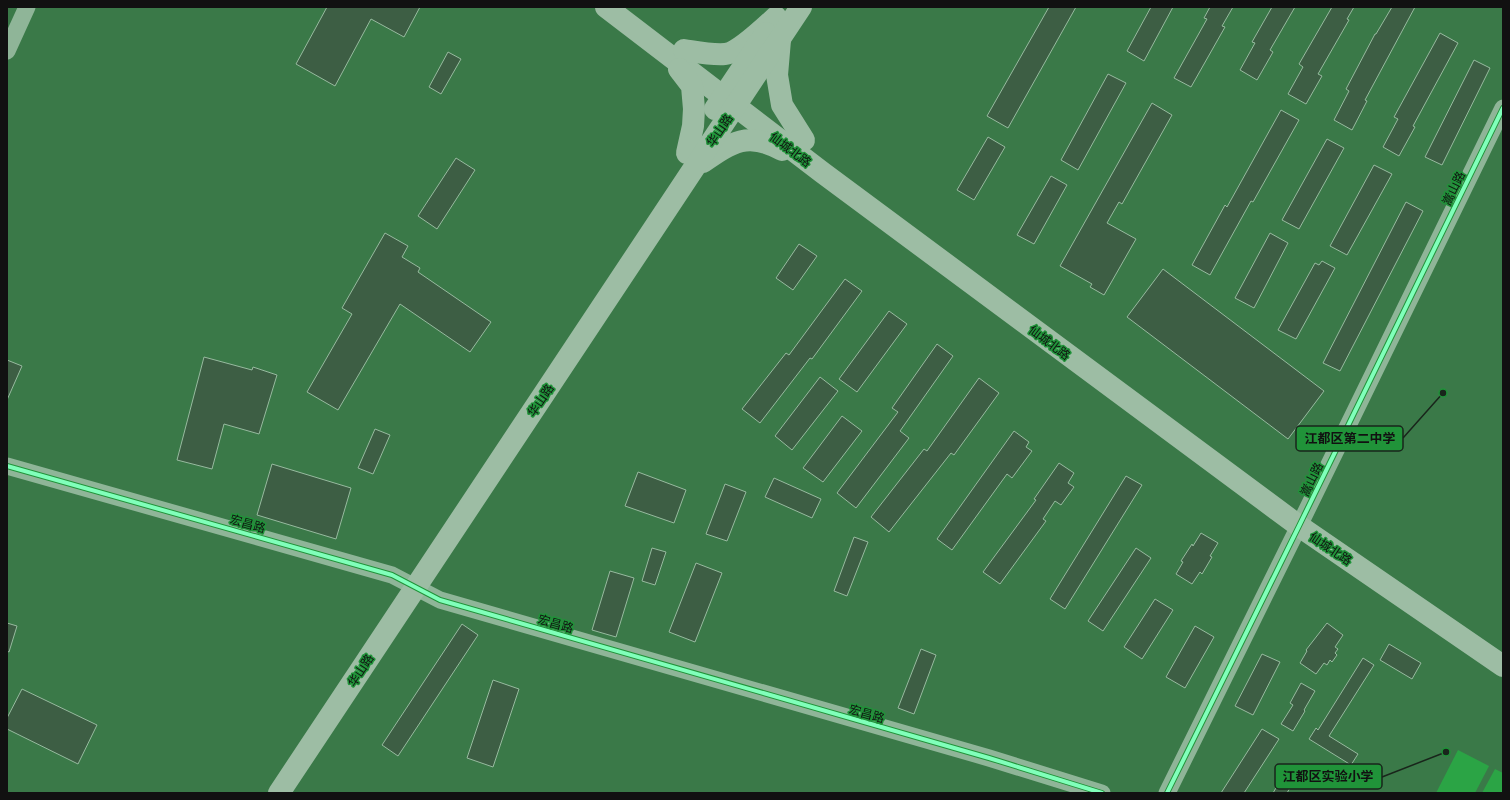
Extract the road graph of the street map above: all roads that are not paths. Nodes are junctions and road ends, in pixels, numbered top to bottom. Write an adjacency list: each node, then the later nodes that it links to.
1 (27, 7): 7 (street)
2 (606, 7): 8 (main road, 仙城北路)
3 (627, 7): 8 (main road, 仙城北路)
4 (801, 7): 6 (main road)
5 (780, 12): 8 (main road); 9 (main road)
6 (780, 39): 9 (main road); 11 (main road)
7 (7, 51)
8 (676, 53): 9 (main road, 仙城北路); 12 (main road)
9 (733, 96): 11 (main road, 仙城北路); 12 (main road); 13 (main road, 仙城北路)
10 (1503, 108): 15 (street, 嵩山路)
11 (804, 140): 15 (main road, 仙城北路)
12 (690, 161): 13 (main road); 16 (main road)
13 (823, 173): 15 (main road, 仙城北路)
14 (7, 466): 16 (street, 宏昌路)
15 (1302, 520): 17 (main road, 仙城北路); 18 (main road, 仙城北路); 22 (street, 嵩山路)
16 (409, 584): 19 (main road); 20 (main road, 华山路); 21 (street, 宏昌路)
17 (1503, 648)
18 (1503, 666)
19 (264, 793)
20 (279, 793)
21 (1102, 793)
22 (1167, 793)

